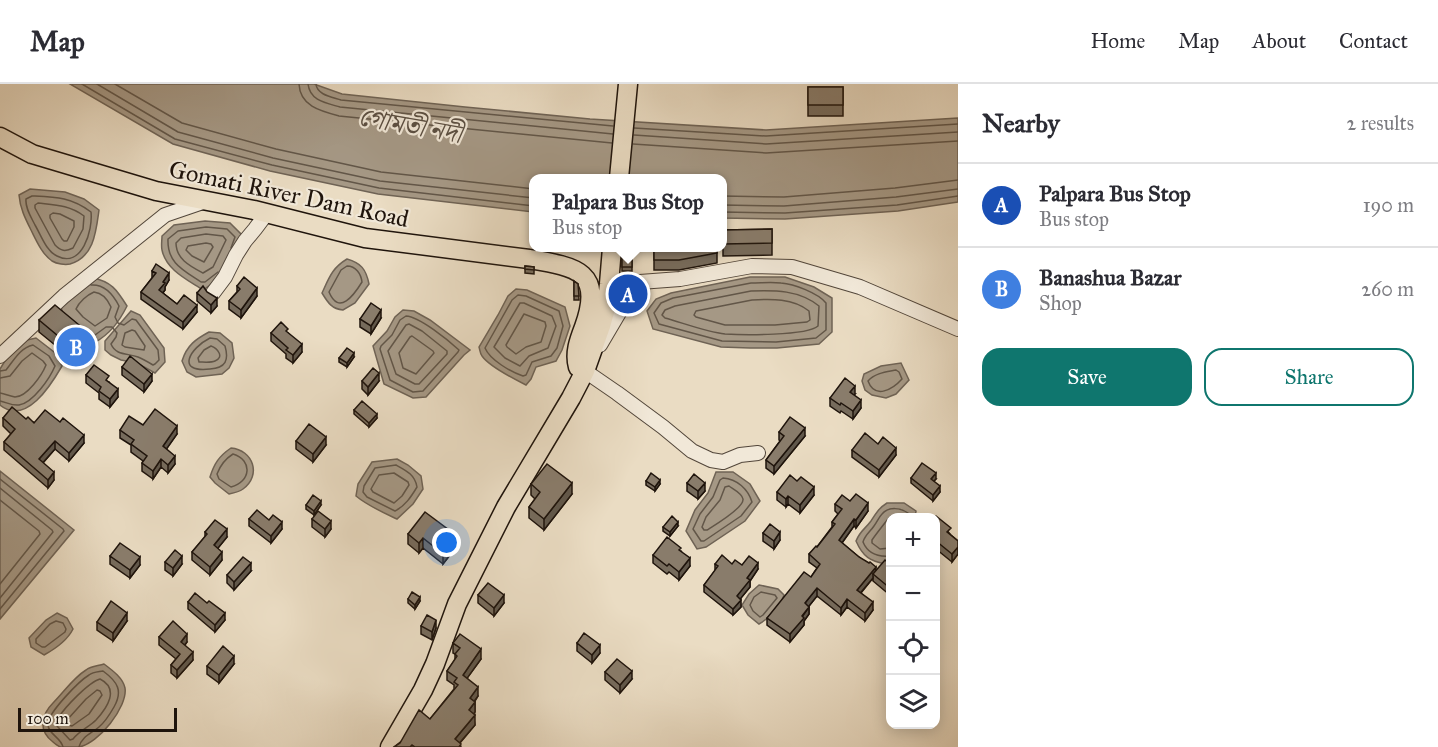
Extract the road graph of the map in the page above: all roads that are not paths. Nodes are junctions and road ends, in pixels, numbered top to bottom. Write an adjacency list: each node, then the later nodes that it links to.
1 (628, 84): 3 (main road)
2 (0, 136): 4 (main road, Gomati River Dam Road)
3 (619, 174)
4 (206, 201): 5 (main road, Gomati River Dam Road); 9 (street)
5 (267, 213): 7 (street); 10 (main road, Gomati River Dam Road)
6 (612, 252): 10 (main road)
7 (213, 293)
8 (958, 329): 10 (street)
9 (0, 356)
10 (585, 371): 11 (street); 12 (main road)
11 (758, 453)
12 (390, 747)

